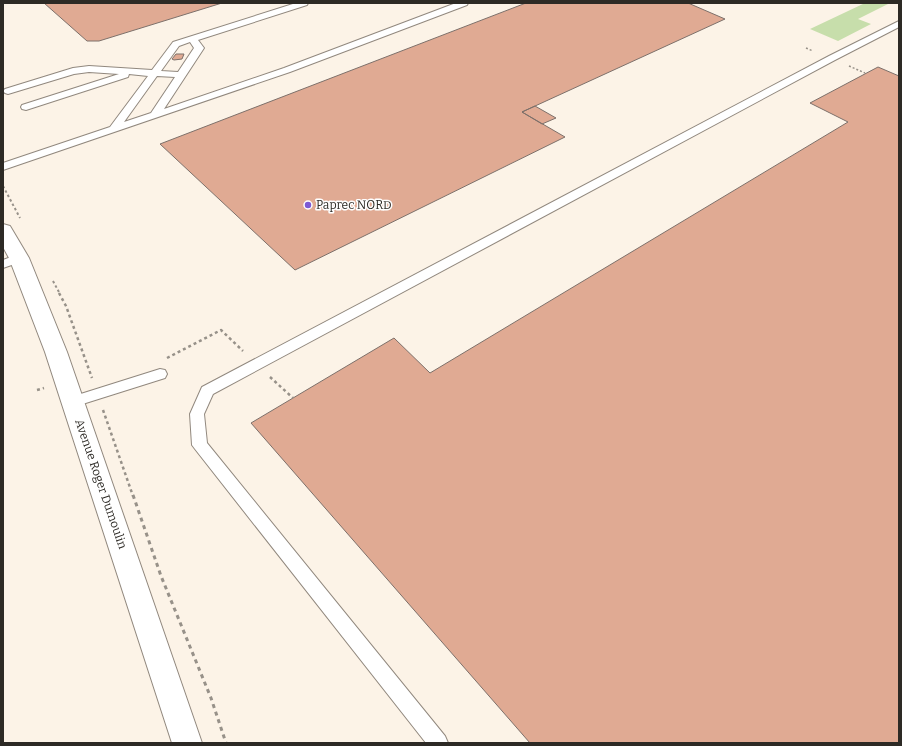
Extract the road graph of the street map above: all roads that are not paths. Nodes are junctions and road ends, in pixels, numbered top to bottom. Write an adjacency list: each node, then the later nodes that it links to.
1 (304, 3): 4 (lane)
2 (464, 3): 10 (lane)
3 (899, 24): 18 (lane)
4 (192, 39): 6 (lane); 7 (lane)
5 (133, 72): 6 (lane); 8 (lane); 9 (lane)
6 (155, 73): 7 (lane); 11 (lane)
7 (180, 75): 10 (lane)
8 (8, 91)
9 (26, 107)
10 (154, 116): 11 (lane)
11 (114, 129): 12 (lane)
12 (3, 167)
13 (3, 230): 14 (main road, Avenue Roger Dumoulin)
14 (11, 261): 16 (main road, Avenue Roger Dumoulin)
15 (160, 374): 16 (lane)
16 (73, 402): 17 (main road, Avenue Roger Dumoulin)
17 (187, 743)
18 (438, 743)

